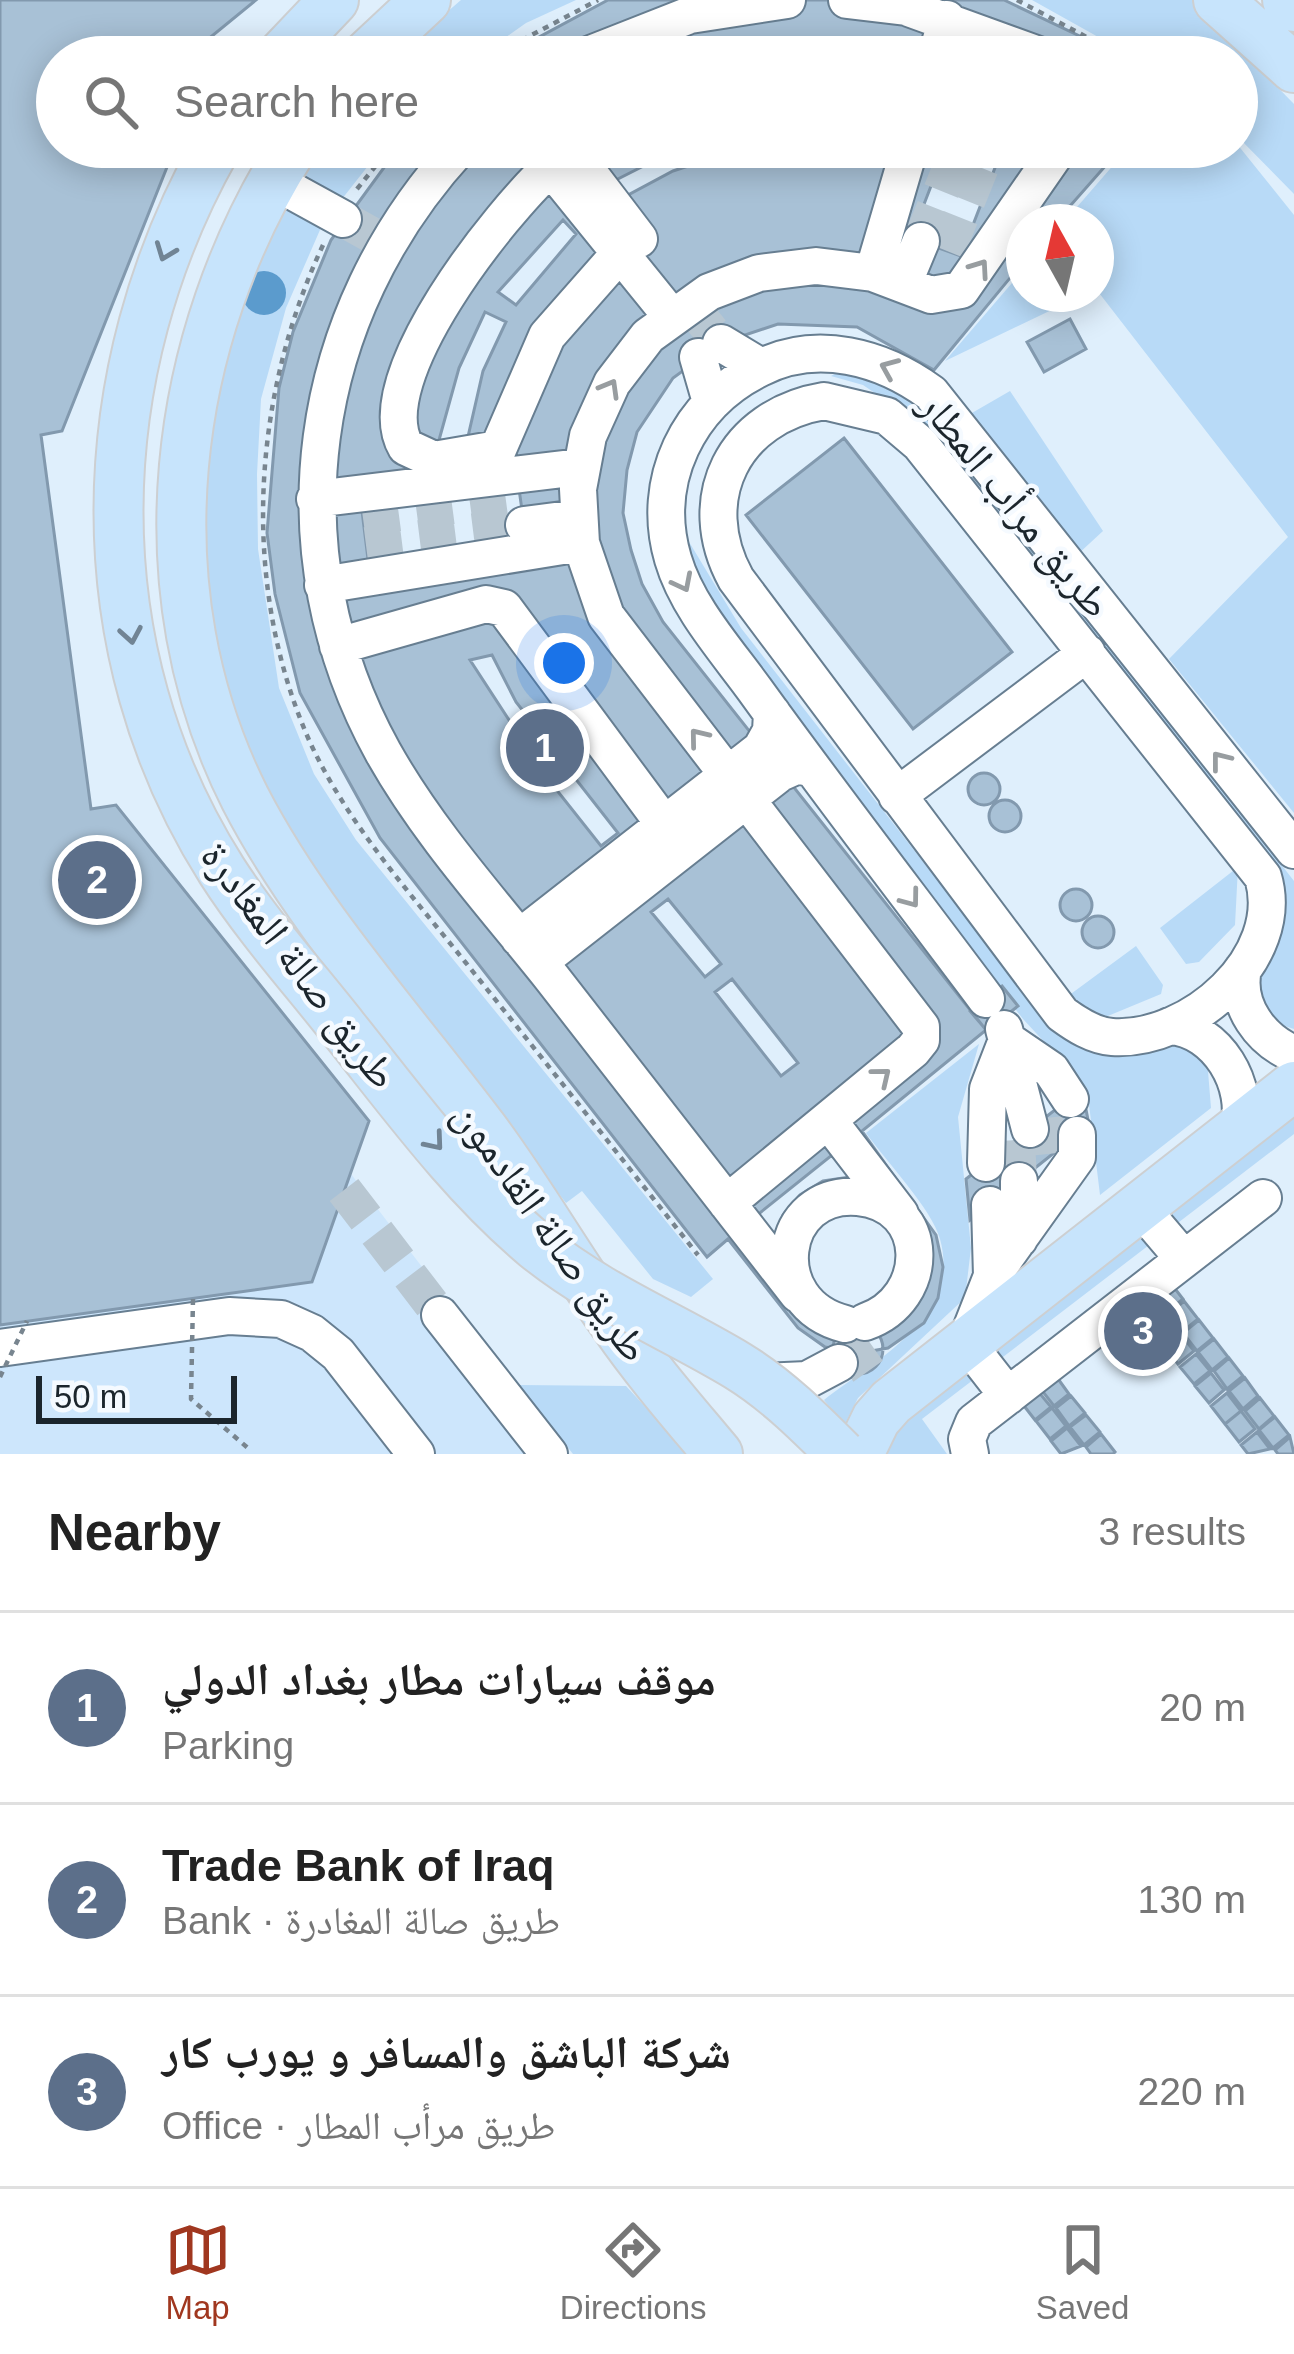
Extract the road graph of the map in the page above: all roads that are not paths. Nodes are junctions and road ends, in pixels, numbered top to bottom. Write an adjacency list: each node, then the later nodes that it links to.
1 (334, 0): 9 (main road)
2 (426, 0): 10 (main road)
3 (787, 0): 11 (lane)
4 (847, 0): 8 (lane)
5 (1218, 0): 14 (main road)
6 (1287, 0): 7 (main road)
7 (1294, 7)
8 (947, 19): 12 (lane); 13 (lane)
9 (300, 36)
10 (387, 36)
11 (636, 36)
12 (942, 36)
13 (988, 36)
14 (1294, 68)
15 (205, 168): 62 (main road, طريق صالة المغادرة, one-way to 62, bridge)
16 (281, 168): 66 (main road, طريق صالة القادمون)
17 (287, 168): 24 (lane)
18 (443, 168): 32 (lane)
19 (540, 168): 26 (lane)
20 (561, 168): 26 (lane)
21 (563, 168): 28 (lane)
22 (906, 168): 27 (lane)
23 (1046, 168): 27 (lane, one-way to 23)
24 (343, 219)
25 (921, 242): 27 (lane)
26 (620, 253): 28 (lane)
27 (888, 278): 28 (lane)
28 (680, 310): 31 (lane, one-way to 28)
29 (761, 367): 30 (lane, طريق مرأب المطار); 30 (lane); 44 (lane, طريق مرأب المطار, one-way to 29)
30 (711, 402): 39 (lane, طريق مرأب المطار, one-way to 39)
31 (580, 467): 32 (lane); 35 (lane)
32 (315, 512): 33 (lane); 36 (lane)
33 (363, 518)
34 (524, 525): 35 (lane)
35 (580, 530): 36 (lane); 41 (lane, one-way to 35)
36 (323, 585): 37 (lane)
37 (338, 646): 43 (lane); 45 (lane)
38 (1087, 653): 42 (lane); 42 (lane); 46 (lane)
39 (772, 713): 40 (lane, طريق مرأب المطار); 41 (lane)
40 (813, 769): 41 (lane); 47 (lane, طريق مرأب المطار, one-way to 47)
41 (738, 787): 43 (lane); 45 (lane); 51 (lane, one-way to 41)
42 (897, 796): 48 (lane)
43 (664, 824): 45 (lane)
44 (1294, 850)
45 (529, 950): 55 (lane)
46 (1243, 970): 48 (lane); 49 (lane)
47 (997, 1020): 53 (lane, طريق مرأب المطار); 53 (lane); 53 (lane)
48 (1170, 1026): 52 (lane)
49 (1294, 1054)
50 (1294, 1086): 52 (main road)
51 (828, 1120): 55 (lane); 62 (lane)
52 (1238, 1130): 56 (main road)
53 (1033, 1172): 60 (lane)
54 (1263, 1198): 57 (lane)
55 (727, 1203): 58 (lane)
56 (1139, 1206): 57 (lane); 60 (main road)
57 (1184, 1259): 63 (lane)
58 (798, 1294): 62 (lane); 62 (lane)
59 (440, 1315): 65 (lane)
60 (966, 1342): 63 (lane); 68 (main road)
61 (0, 1348): 64 (lane)
62 (843, 1350): 67 (main road, طريق صالة المغادرة, bridge)
63 (1008, 1396): 69 (lane)
64 (416, 1454)
65 (549, 1454)
66 (718, 1454)
67 (842, 1454)
68 (859, 1454)
69 (970, 1454)

